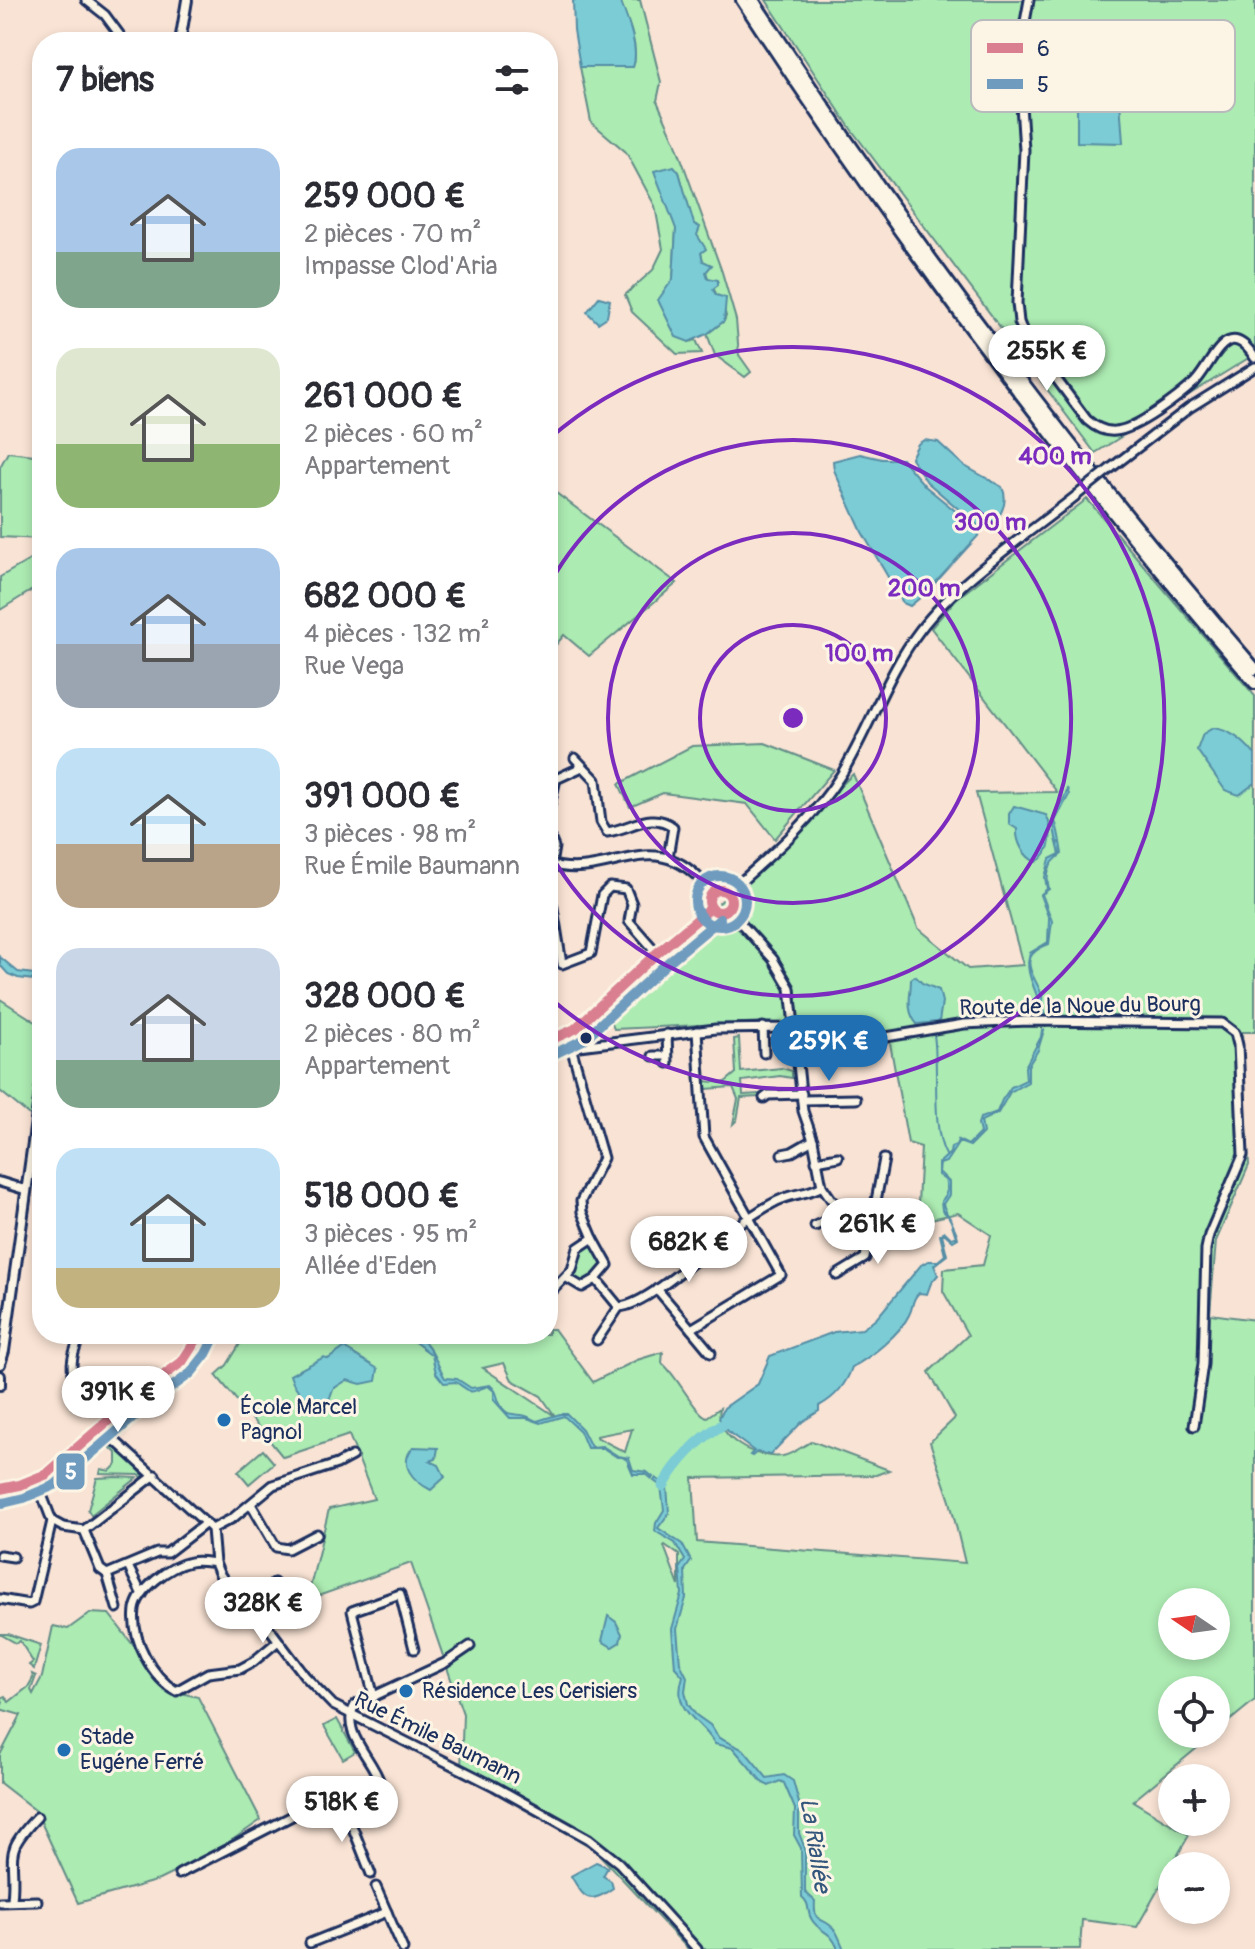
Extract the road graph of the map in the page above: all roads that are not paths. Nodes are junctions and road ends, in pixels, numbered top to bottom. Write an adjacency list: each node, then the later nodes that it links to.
1 (86, 0): 7 (street)
2 (188, 0): 8 (main road)
3 (742, 0): 13 (highway)
4 (753, 0): 12 (highway)
5 (1029, 0): 6 (street)
6 (1025, 20)
7 (118, 32)
8 (183, 32)
9 (1021, 112): 10 (street)
10 (1255, 358)
11 (1255, 367): 20 (street, bridge)
12 (1255, 669)
13 (1255, 683)
14 (575, 758): 15 (street)
15 (582, 767): 16 (street); 17 (street)
16 (558, 778)
17 (668, 857): 18 (street); 19 (street)
18 (558, 866)
19 (712, 893): 20 (street); 21 (street)
20 (728, 893): 22 (street)
21 (711, 908): 22 (street); 24 (street)
22 (727, 908): 26 (street)
23 (558, 939): 24 (street)
24 (657, 953): 27 (street)
25 (763, 1027): 26 (street, Route de la Noue du Bourg); 28 (street, Route de la Noue du Bourg); 33 (street)
26 (793, 1028): 29 (street, Route de la Noue du Bourg); 36 (street)
27 (575, 1029): 31 (street); 32 (street)
28 (697, 1031): 30 (street, Route de la Noue du Bourg); 49 (street)
29 (833, 1033): 34 (street); 69 (street, Route de la Noue du Bourg)
30 (667, 1034): 32 (street, Route de la Noue du Bourg); 35 (street)
31 (558, 1037)
32 (581, 1046): 53 (street, Route de la Noue du Bourg)
33 (764, 1053)
34 (830, 1053)
35 (653, 1056)
36 (802, 1097): 37 (street); 38 (street); 39 (street)
37 (764, 1098)
38 (856, 1099)
39 (813, 1140): 41 (street); 44 (street)
40 (32, 1150): 47 (main road)
41 (782, 1154)
42 (838, 1157): 44 (street)
43 (884, 1159): 50 (street)
44 (816, 1161): 46 (street)
45 (0, 1182): 47 (street)
46 (822, 1186): 48 (street); 49 (street)
47 (26, 1190): 65 (main road)
48 (842, 1210): 50 (street); 51 (street)
49 (750, 1217): 58 (street); 60 (street)
50 (873, 1225): 52 (street); 54 (street)
51 (815, 1226)
52 (883, 1228)
53 (593, 1238): 55 (street); 56 (street)
54 (837, 1275)
55 (567, 1278): 56 (street); 57 (street)
56 (596, 1279): 59 (street)
57 (558, 1286)
58 (657, 1289): 59 (street); 60 (street)
59 (619, 1307): 61 (street)
60 (691, 1329): 64 (street)
61 (597, 1340)
62 (78, 1344): 68 (street)
63 (195, 1344): 68 (street)
64 (711, 1353)
65 (0, 1364)
66 (0, 1376): 67 (main road)
67 (0, 1385)
68 (113, 1416): 70 (street)
69 (1194, 1426)
70 (101, 1428): 72 (street); 73 (street)
71 (352, 1456): 75 (street)
72 (155, 1475): 77 (street); 78 (street)
73 (36, 1479): 74 (street); 76 (street)
74 (0, 1489)
75 (251, 1504): 77 (street); 79 (street)
76 (52, 1521): 78 (street); 87 (street)
77 (209, 1526): 82 (street); 83 (street)
78 (84, 1530): 84 (street)
79 (317, 1534)
80 (0, 1555): 81 (street)
81 (13, 1557)
82 (215, 1563): 86 (street); 89 (street, Rue Émile Baumann)
83 (128, 1566): 84 (street); 86 (street)
84 (107, 1574): 88 (street)
85 (274, 1583): 89 (street)
86 (142, 1595): 90 (street)
87 (0, 1599)
88 (117, 1608)
89 (261, 1617): 90 (street, Rue Émile Baumann)
90 (278, 1641): 94 (street, Rue Émile Baumann)
91 (470, 1646): 93 (street)
92 (414, 1649): 93 (street)
93 (374, 1697): 94 (street)
94 (350, 1716): 95 (street); 106 (street, Rue Émile Baumann)
95 (343, 1803): 97 (street); 98 (street)
96 (37, 1817): 100 (street)
97 (179, 1874)
98 (371, 1874)
99 (376, 1887): 103 (street)
100 (12, 1900): 101 (street); 102 (street)
101 (37, 1901)
102 (0, 1902)
103 (387, 1912): 104 (street); 105 (street)
104 (310, 1943)
105 (403, 1949)
106 (697, 1949)

